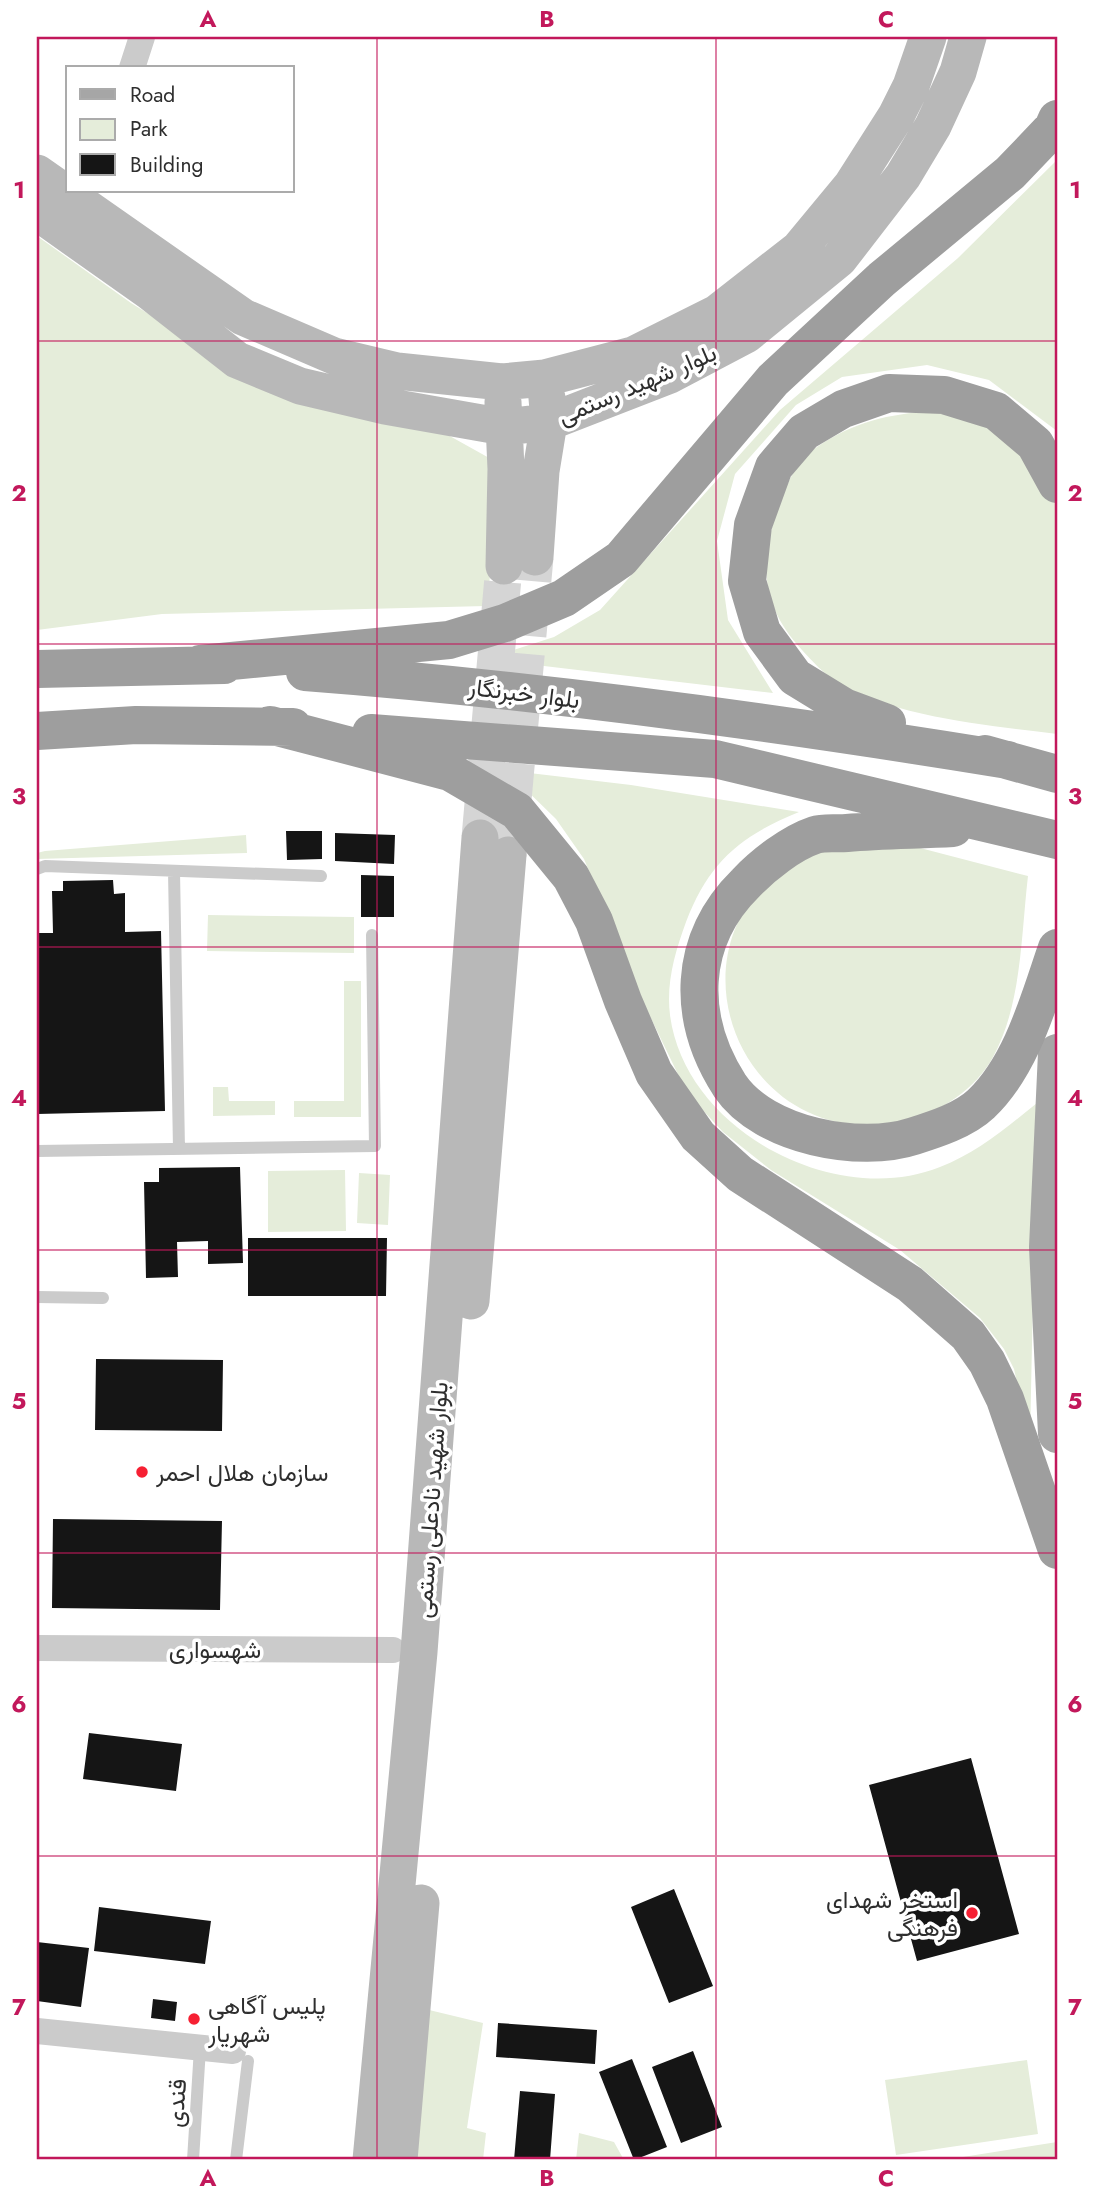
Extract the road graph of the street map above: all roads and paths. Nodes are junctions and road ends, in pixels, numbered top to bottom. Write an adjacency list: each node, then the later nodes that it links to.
1 (142, 37): 4 (street)
2 (928, 37): 7 (main road, بلوار شهید رستمی)
3 (968, 37): 9 (main road, بلوار شهید رستمی)
4 (133, 66)
5 (1057, 119): 12 (highway)
6 (50, 195): 8 (main road, بلوار شهید رستمی); 10 (main road, بلوار شهید رستمی)
7 (545, 378): 8 (main road, بلوار شهید رستمی); 9 (main road)
8 (502, 382): 10 (main road)
9 (549, 422): 10 (main road, بلوار شهید رستمی); 10 (main road)
10 (504, 427)
11 (1057, 484): 16 (highway)
12 (200, 664): 13 (highway, بلوار خبرنگار); 16 (highway, بلوار خبرنگار)
13 (37, 669)
14 (270, 725): 15 (highway, بلوار خبرنگار); 18 (highway, بلوار خبرنگار); 31 (highway)
15 (37, 731)
16 (1008, 760): 17 (highway)
17 (1057, 774)
18 (1004, 826): 19 (highway, بلوار خبرنگار); 24 (highway)
19 (1057, 840)
20 (37, 869): 21 (lane)
21 (174, 871): 22 (lane); 26 (lane)
22 (321, 876)
23 (372, 935): 26 (lane)
24 (1057, 948)
25 (1057, 1053): 30 (main road)
26 (179, 1149): 27 (lane)
27 (37, 1150)
28 (37, 1297): 29 (lane)
29 (103, 1298)
30 (1057, 1434)
31 (1057, 1550)
32 (37, 1648): 33 (street, شهسواری)
33 (393, 1650)
34 (37, 2031): 35 (street)
35 (200, 2048): 36 (street); 37 (lane, قندی)
36 (241, 2056): 38 (lane)
37 (193, 2160)
38 (236, 2160)
39 (371, 2160): 40 (main road, بلوار شهید نادعلی رستمی)
40 (399, 2160)

